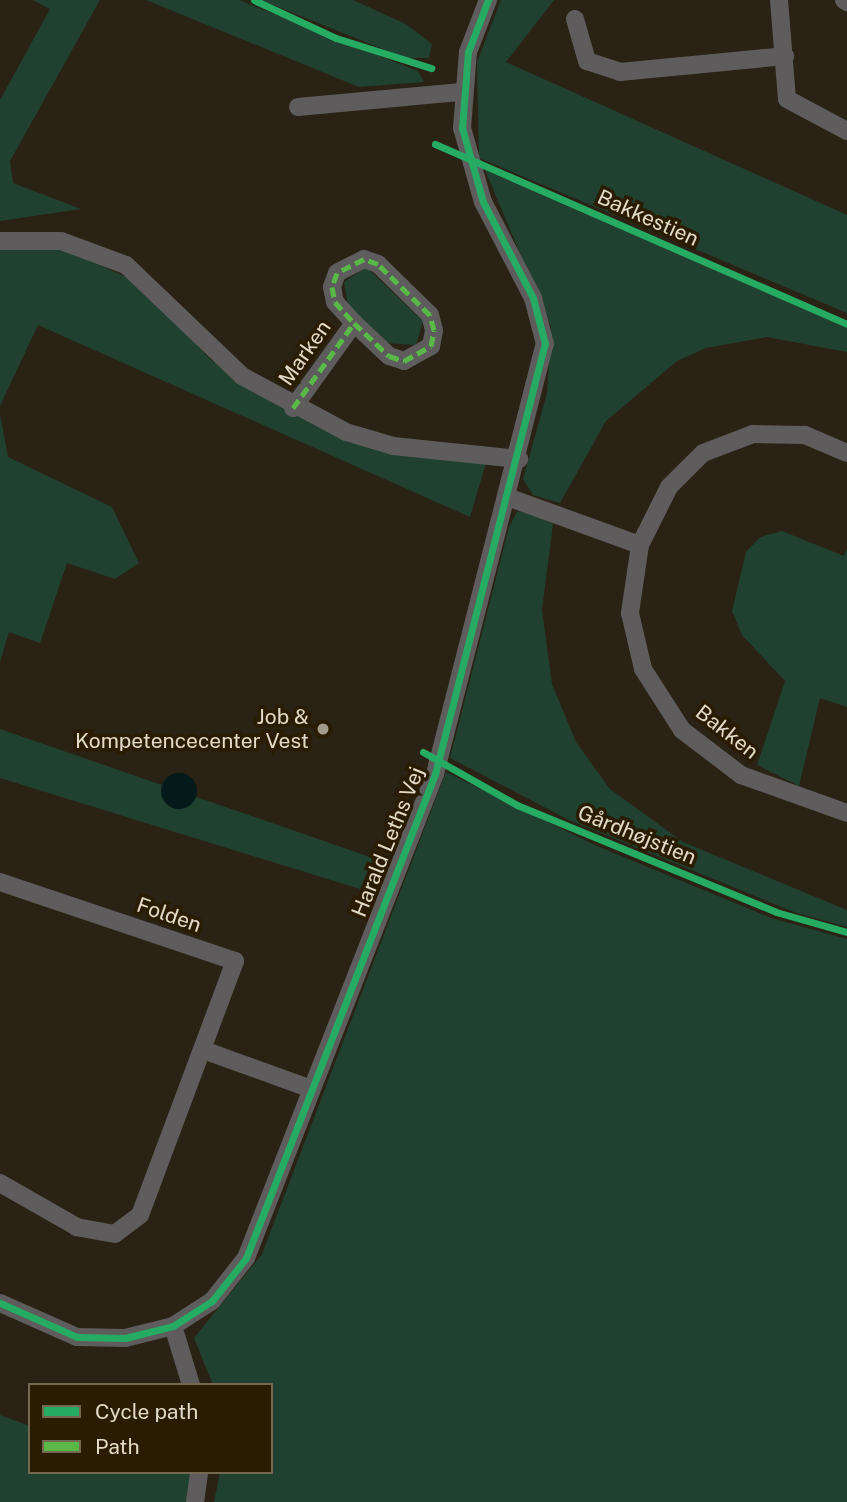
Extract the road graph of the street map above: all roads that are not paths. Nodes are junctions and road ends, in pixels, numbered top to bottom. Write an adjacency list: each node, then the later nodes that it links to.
1 (488, 0): 5 (street, Harald Leths Vej)
2 (781, 0): 4 (street)
3 (575, 19): 4 (street)
4 (785, 57): 7 (street)
5 (461, 92): 6 (street); 12 (street, Harald Leths Vej)
6 (299, 107)
7 (847, 131)
8 (0, 241): 10 (street)
9 (354, 323): 9 (street, Marken); 10 (street, Marken)
10 (293, 408): 12 (street)
11 (847, 453): 14 (street, Bakken)
12 (519, 459): 13 (street, Harald Leths Vej)
13 (510, 498): 14 (street); 18 (street, Harald Leths Vej)
14 (640, 545): 15 (street, Bakken)
15 (847, 813)
16 (0, 882): 17 (street, Folden)
17 (206, 1051): 18 (street); 19 (street, Folden)
18 (309, 1088): 21 (street, Harald Leths Vej)
19 (0, 1183)
20 (0, 1303): 21 (street, Harald Leths Vej)
21 (173, 1326): 22 (street)
22 (190, 1383)
23 (199, 1474): 24 (street)
24 (195, 1502)

